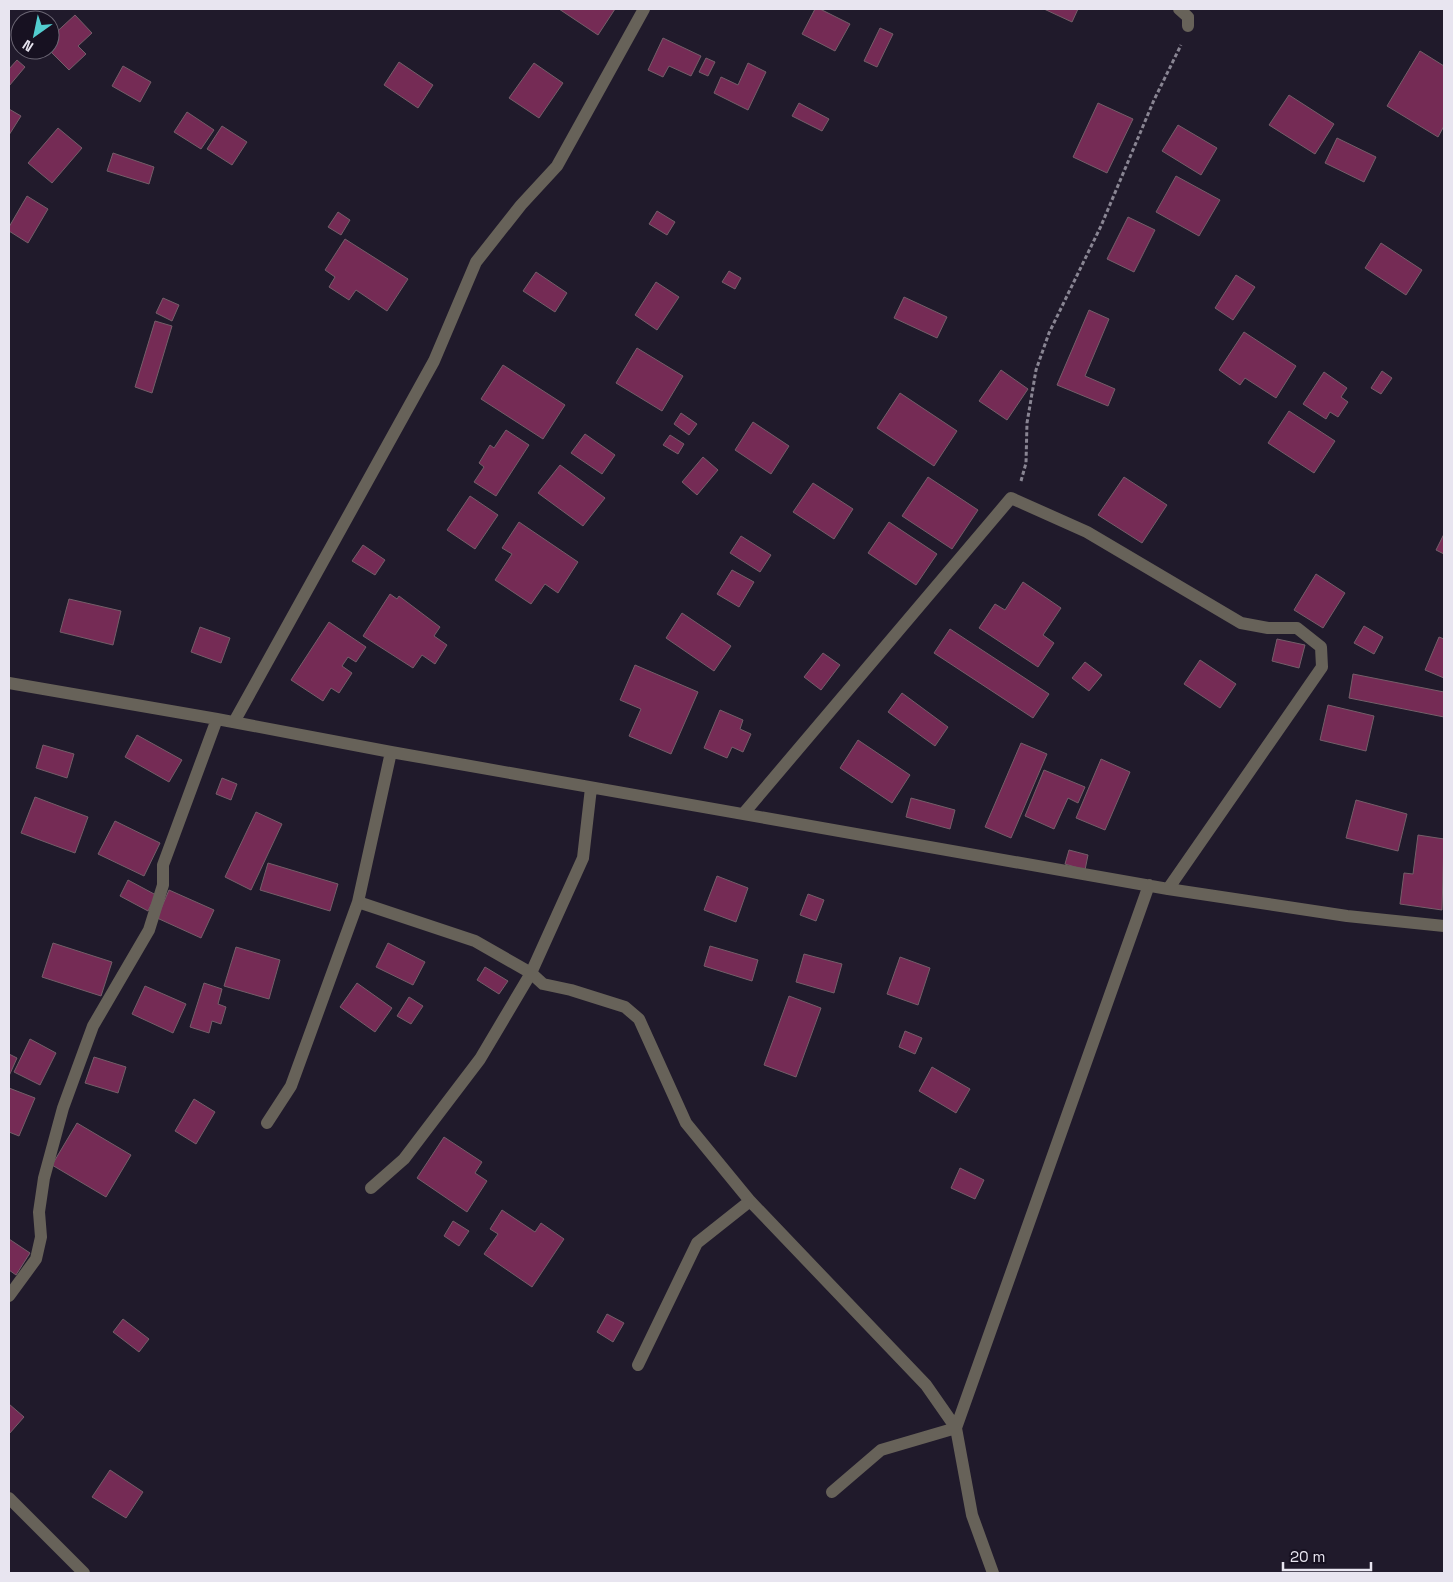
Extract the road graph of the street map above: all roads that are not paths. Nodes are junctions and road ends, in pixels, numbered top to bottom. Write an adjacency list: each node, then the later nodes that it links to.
1 (644, 9): 6 (street)
2 (1179, 9): 3 (street)
3 (1188, 26)
4 (9, 683): 5 (street)
5 (217, 719): 6 (street); 18 (street)
6 (234, 722): 7 (street)
7 (391, 752): 8 (street); 12 (street)
8 (591, 788): 9 (street); 14 (street)
9 (744, 813): 10 (street); 11 (street)
10 (1149, 885): 11 (street); 20 (street)
11 (1168, 889): 13 (street)
12 (358, 902): 14 (street); 15 (street)
13 (1444, 926)
14 (531, 973): 16 (street); 17 (street)
15 (267, 1123)
16 (371, 1188)
17 (750, 1201): 19 (street); 20 (street)
18 (9, 1296)
19 (638, 1365)
20 (956, 1428): 21 (street); 24 (street)
21 (832, 1492)
22 (9, 1498): 23 (street)
23 (84, 1573)
24 (993, 1573)

